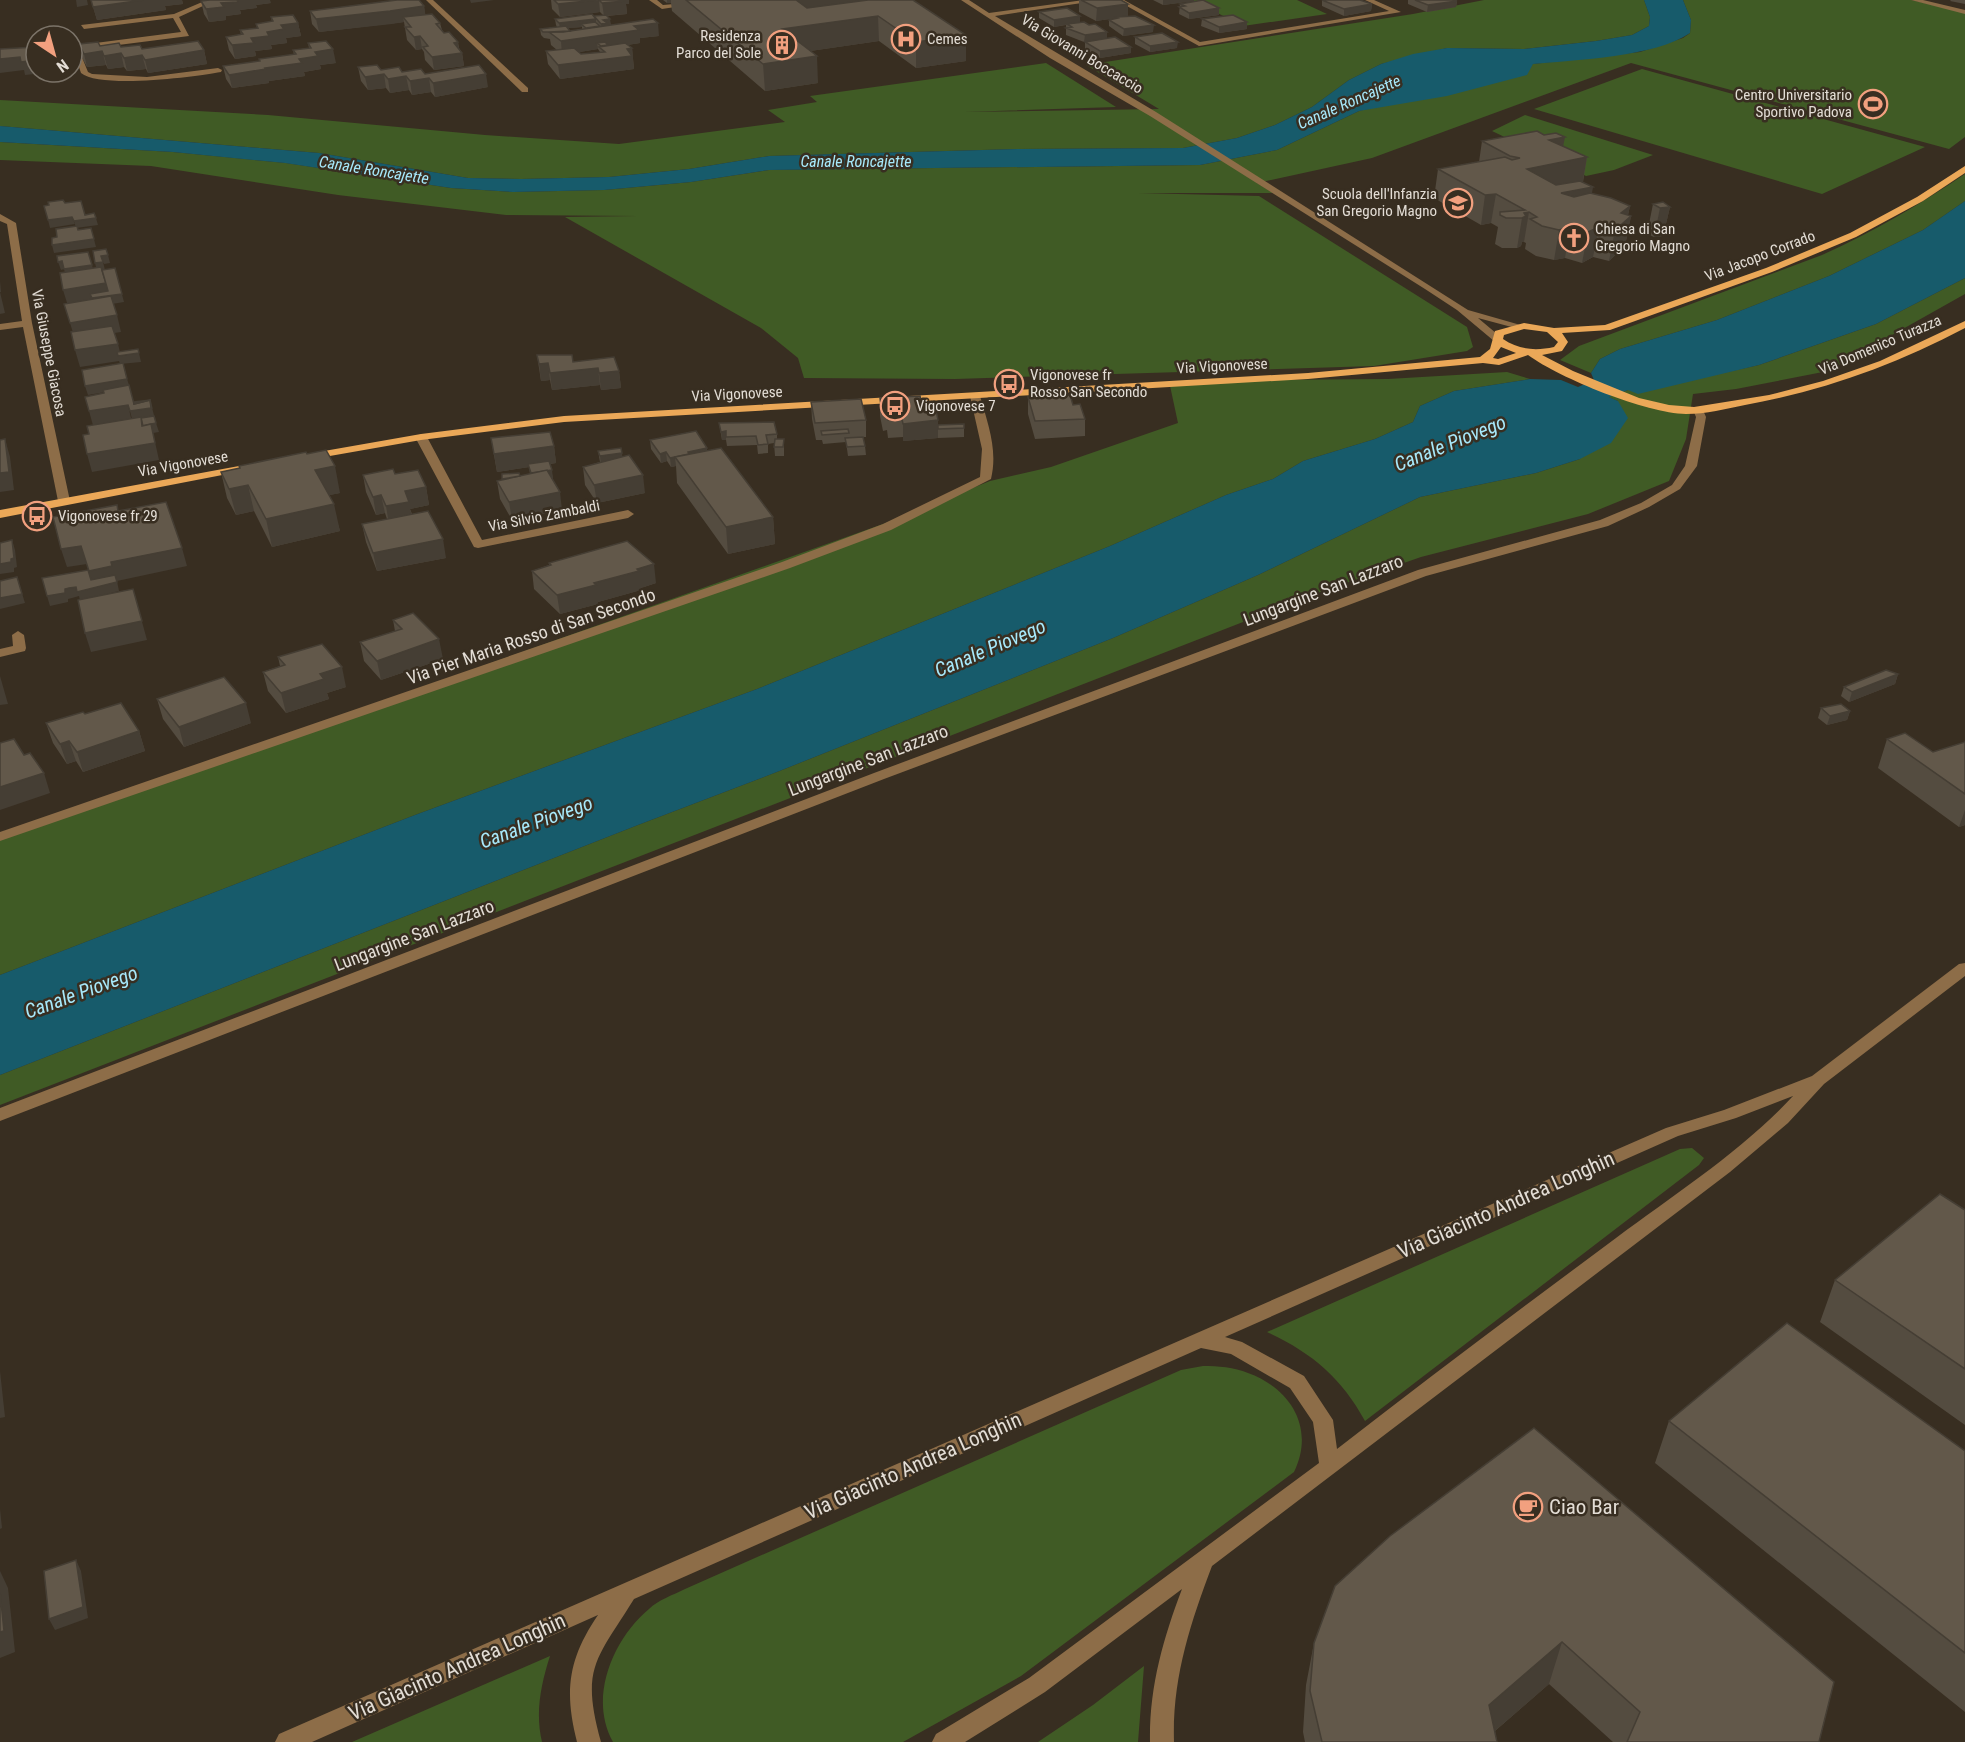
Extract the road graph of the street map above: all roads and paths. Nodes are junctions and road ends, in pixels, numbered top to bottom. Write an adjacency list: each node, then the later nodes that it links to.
1 (213, 0): 11 (street)
2 (429, 0): 15 (street)
3 (652, 0): 4 (street)
4 (718, 0)
5 (964, 0): 12 (street, Via Giovanni Boccaccio)
6 (1099, 0): 12 (street)
7 (1119, 0): 8 (street)
8 (1368, 0)
9 (1914, 0): 10 (street)
10 (1965, 12)
11 (175, 15): 13 (street); 14 (street)
12 (989, 15): 18 (street, Via Giovanni Boccaccio)
13 (84, 27)
14 (220, 71)
15 (525, 90)
16 (1965, 169): 23 (main road, Via Jacopo Corrado)
17 (0, 217): 19 (street, Via Giuseppe Giacosa)
18 (1460, 308): 21 (street); 24 (street)
19 (27, 323): 22 (street); 34 (street, Via Giuseppe Giacosa)
20 (1965, 324): 30 (main road, Via Domenico Turazza)
21 (1519, 326): 23 (main road, Via Jacopo Corrado); 24 (main road)
22 (0, 327)
23 (1551, 331): 25 (main road, Via Vigonovese)
24 (1498, 339): 25 (main road); 26 (main road)
25 (1530, 352): 27 (main road, Via Vigonovese); 28 (main road)
26 (1483, 360): 27 (main road, Via Vigonovese); 29 (main road, Via Vigonovese)
27 (1499, 362): 28 (main road)
28 (1561, 370): 30 (main road, Via Domenico Turazza)
29 (975, 396): 31 (main road, Via Vigonovese); 39 (street, Via Pier Maria Rosso di San Secondo)
30 (1698, 410): 42 (street, Lungargine San Lazzaro)
31 (421, 437): 32 (main road, Via Vigonovese); 36 (street, Via Silvio Zambaldi)
32 (294, 460)
33 (248, 468): 34 (main road, Via Vigonovese)
34 (64, 501): 35 (main road, Via Vigonovese)
35 (0, 514)
36 (628, 514)
37 (18, 635): 38 (street)
38 (0, 653)
39 (0, 837)
40 (1965, 968): 41 (street, Via Giacinto Andrea Longhin)
41 (1818, 1080): 43 (street, Via Giacinto Andrea Longhin); 44 (street, Via Giacinto Andrea Longhin)
42 (0, 1116)
43 (1198, 1340): 44 (street); 46 (street, Via Giacinto Andrea Longhin)
44 (1330, 1466): 45 (street, Via Giacinto Andrea Longhin)
45 (1204, 1560): 49 (street, Via Giacinto Andrea Longhin); 50 (street)
46 (628, 1592): 47 (street, Via Giacinto Andrea Longhin); 48 (street, Via Giacinto Andrea Longhin)
47 (287, 1742)
48 (589, 1742)
49 (944, 1742)
50 (1162, 1742)

